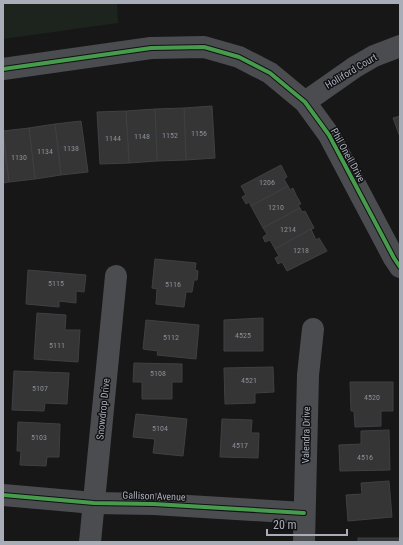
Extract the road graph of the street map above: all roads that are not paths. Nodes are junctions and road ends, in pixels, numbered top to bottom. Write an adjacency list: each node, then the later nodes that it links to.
1 (400, 46): 3 (street, Holliford Court)
2 (3, 69): 3 (street, Phil Oneil Drive)
3 (305, 102): 4 (street, Phil Oneil Drive)
4 (400, 267)
5 (116, 276): 8 (street, Snowdrop Drive)
6 (314, 329): 9 (street, Valendra Drive)
7 (3, 495): 8 (street, Gallison Avenue)
8 (94, 503): 9 (street, Gallison Avenue); 10 (street, Snowdrop Drive)
9 (304, 513): 11 (street, Valendra Drive)
10 (90, 542)
11 (304, 542)

